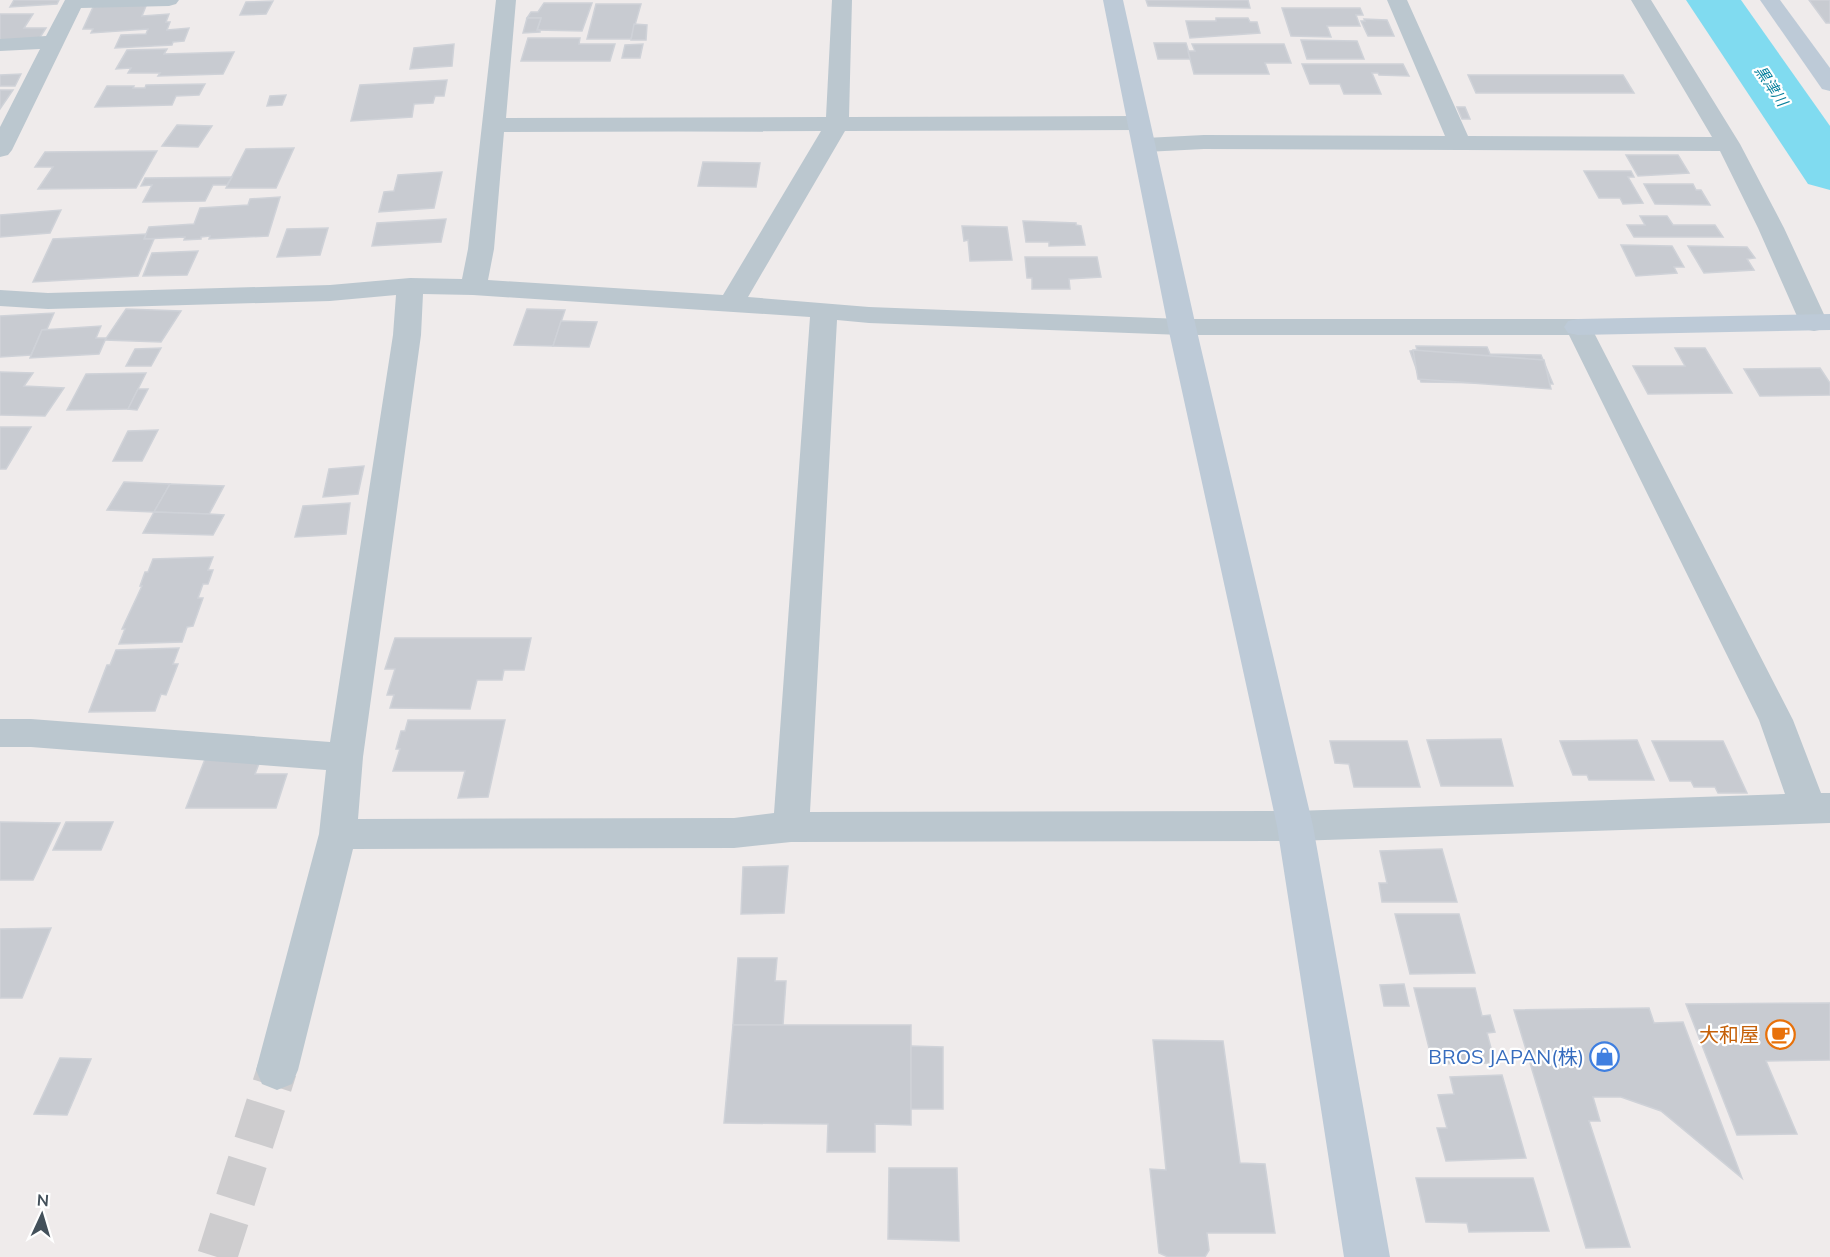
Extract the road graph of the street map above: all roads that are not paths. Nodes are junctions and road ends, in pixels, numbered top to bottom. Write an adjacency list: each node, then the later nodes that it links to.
1 (169, 0): 8 (street)
2 (506, 0): 13 (street)
3 (843, 0): 12 (street)
4 (1113, 0): 14 (street)
5 (1397, 0): 15 (street)
6 (1641, 0): 16 (street)
7 (1770, 0): 11 (street)
8 (75, 1): 9 (street)
9 (52, 42): 10 (street); 17 (street)
10 (0, 45)
11 (1830, 84)
12 (837, 124): 13 (street); 14 (street); 21 (street)
13 (494, 125): 19 (street)
14 (1142, 134): 15 (street); 24 (street)
15 (1460, 144): 16 (street)
16 (1728, 144): 23 (street)
17 (0, 150)
18 (410, 286): 19 (street); 20 (street); 27 (street)
19 (473, 287): 21 (street)
20 (0, 298)
21 (731, 304): 22 (street)
22 (824, 310): 24 (street); 30 (street)
23 (1822, 323): 25 (street)
24 (1182, 327): 25 (street); 29 (street)
25 (1578, 327): 28 (street)
26 (0, 733): 27 (street)
27 (345, 757): 31 (street)
28 (1819, 808): 29 (street)
29 (1295, 826): 30 (street); 33 (street)
30 (791, 827): 31 (street)
31 (338, 834): 32 (street)
32 (277, 1070)
33 (1367, 1257)

